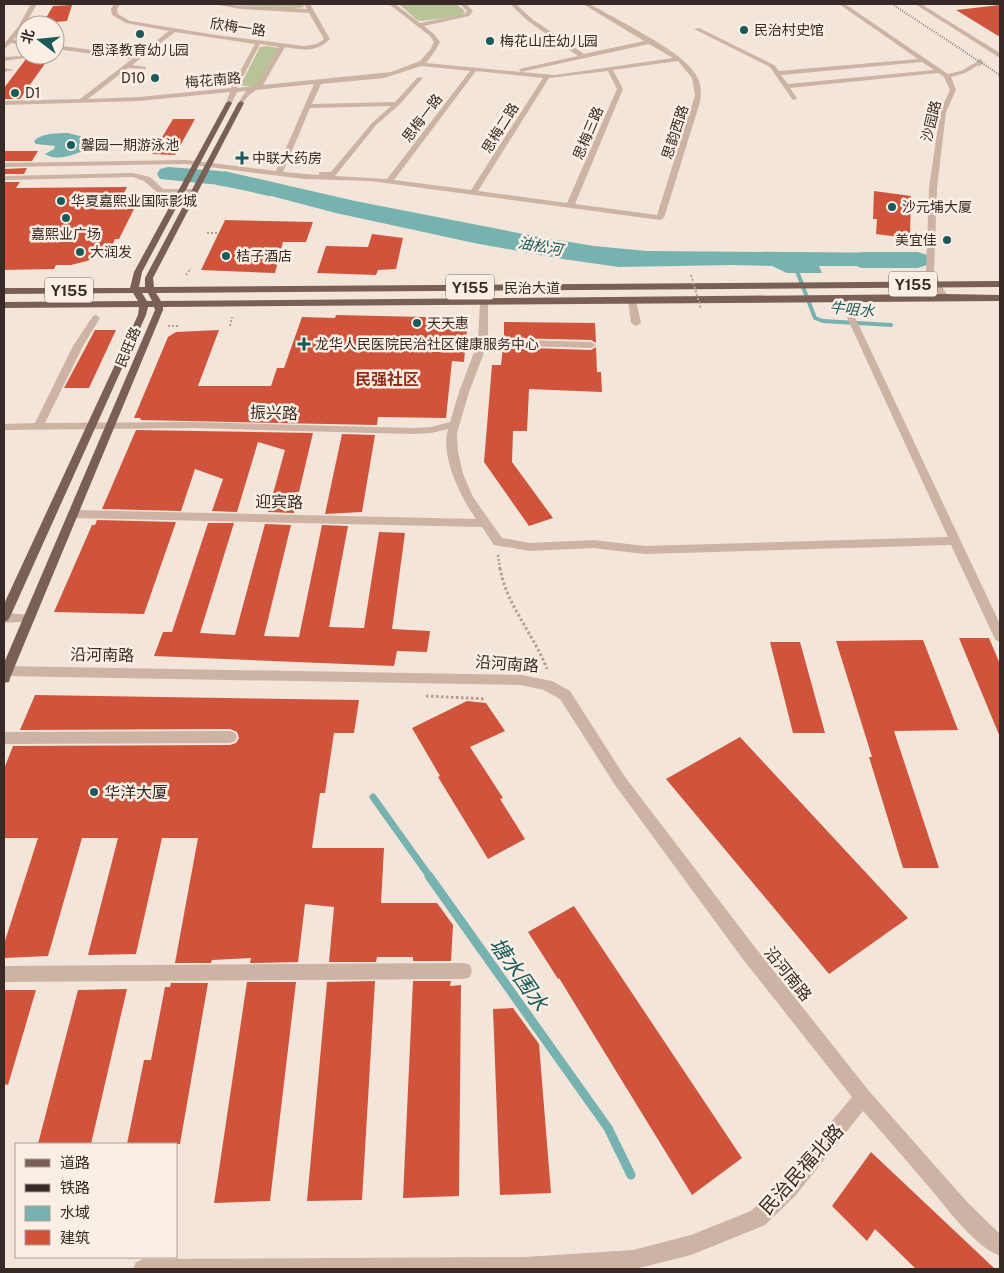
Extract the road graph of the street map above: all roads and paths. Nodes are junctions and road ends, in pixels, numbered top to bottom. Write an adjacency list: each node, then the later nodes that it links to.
1 (34, 4): 15 (street)
2 (116, 4): 14 (street, 欣梅一路)
3 (216, 4): 11 (street)
4 (307, 4): 11 (street, 欣梅一路)
5 (392, 4): 12 (street)
6 (463, 4): 12 (street)
7 (513, 4): 22 (street)
8 (586, 4): 17 (street, 思韵西路)
9 (842, 4): 26 (street)
10 (918, 4): 23 (street)
11 (311, 11): 19 (street, 欣梅一路)
12 (419, 25): 27 (street)
13 (697, 28): 37 (street)
14 (173, 31): 18 (street, 欣梅一路); 24 (street)
15 (9, 41): 16 (street); 20 (street)
16 (15, 42)
17 (648, 42): 22 (street); 25 (street, 思韵西路)
18 (258, 43): 19 (street, 欣梅一路); 46 (street)
19 (283, 45): 45 (street)
20 (4, 46)
21 (65, 48): 24 (street)
22 (584, 56): 36 (street)
23 (995, 56)
24 (137, 58): 29 (street)
25 (678, 59): 34 (street); 63 (street, 思韵西路)
26 (924, 60): 35 (street); 37 (street)
27 (421, 64): 31 (street); 43 (street, 梅花南路)
28 (977, 64): 40 (street)
29 (126, 66): 30 (street); 38 (street)
30 (144, 68)
31 (474, 69): 36 (street); 59 (street, 思梅一路)
32 (4, 70): 33 (street)
33 (12, 70)
34 (610, 70): 39 (street); 63 (street, 思梅三路)
35 (939, 71): 40 (street); 44 (street)
36 (511, 72): 39 (street)
37 (777, 73): 44 (street)
38 (114, 76): 41 (street); 48 (street)
39 (547, 76): 62 (street, 思梅二路)
40 (947, 76): 69 (street, 沙园路)
41 (125, 77)
42 (420, 78): 51 (street)
43 (318, 83): 45 (street, 梅花南路); 53 (street)
44 (786, 86): 47 (street)
45 (254, 90): 46 (street, 梅花南路); 50 (street)
46 (233, 91): 48 (street, 梅花南路); 49 (street)
47 (794, 98)
48 (81, 101): 52 (street, 梅花南路)
49 (229, 103): 55 (main road)
50 (241, 103): 56 (main road)
51 (397, 104): 53 (street); 57 (street)
52 (5, 105)
53 (308, 106): 57 (street)
54 (4, 165): 55 (street)
55 (196, 165): 56 (street); 60 (main road)
56 (209, 167): 57 (street); 61 (main road)
57 (278, 174): 59 (street)
58 (4, 178): 60 (street)
59 (390, 181): 62 (street)
60 (183, 188): 61 (street); 71 (main road)
61 (195, 188): 72 (main road)
62 (474, 193): 63 (street)
63 (570, 206)
64 (207, 233): 65 (path)
65 (218, 233)
66 (191, 268): 68 (path)
67 (691, 275): 82 (path, bridge)
68 (186, 276)
69 (935, 284): 70 (main road, 民治大道 / Y155); 72 (main road, 民治大道 / Y155); 74 (street, 沙园路)
70 (1000, 284)
71 (135, 289): 72 (main road, 民治大道 / Y155); 73 (main road, 民治大道 / Y155); 79 (main road, 民旺路)
72 (149, 289): 80 (main road)
73 (4, 291)
74 (944, 297): 75 (main road, 民治大道 / Y155); 76 (main road, 民治大道 / Y155)
75 (842, 298): 77 (main road, 民治大道 / Y155); 98 (street)
76 (1000, 298)
77 (632, 301): 78 (main road, 民治大道 / Y155); 85 (street)
78 (484, 302): 80 (main road, 民治大道 / Y155); 89 (street)
79 (144, 304): 80 (main road, 民治大道 / Y155); 81 (main road, 民治大道 / Y155); 95 (main road, 民旺路)
80 (158, 304): 91 (main road, 民旺路)
81 (4, 305)
82 (701, 309)
83 (233, 316): 88 (path)
84 (96, 318): 94 (street)
85 (636, 323)
86 (167, 326): 87 (path)
87 (180, 326)
88 (230, 326)
89 (483, 342): 90 (street); 92 (street)
90 (591, 345)
91 (110, 425): 92 (street, 振兴路); 95 (street, 振兴路); 96 (main road, 民旺路)
92 (460, 425): 97 (street)
93 (4, 427): 94 (street, 振兴路)
94 (38, 427): 95 (street, 振兴路)
95 (91, 427): 100 (main road, 民旺路)
96 (73, 514): 97 (street, 迎宾路); 101 (main road, 民旺路)
97 (484, 523): 99 (street)
98 (954, 540): 99 (street); 102 (street)
99 (498, 542): 104 (path)
100 (4, 617): 101 (street)
101 (29, 618): 103 (main road, 民旺路)
102 (1000, 637)
103 (5, 673): 104 (street, 沿河南路)
104 (547, 685): 109 (street, 沿河南路)
105 (230, 737): 106 (street)
106 (4, 738)
107 (464, 971): 108 (street)
108 (4, 974)
109 (863, 1097): 110 (street); 111 (street, 民治民福北路)
110 (1000, 1246)
111 (525, 1268): 112 (street, 民治民福北路)
112 (143, 1269)

